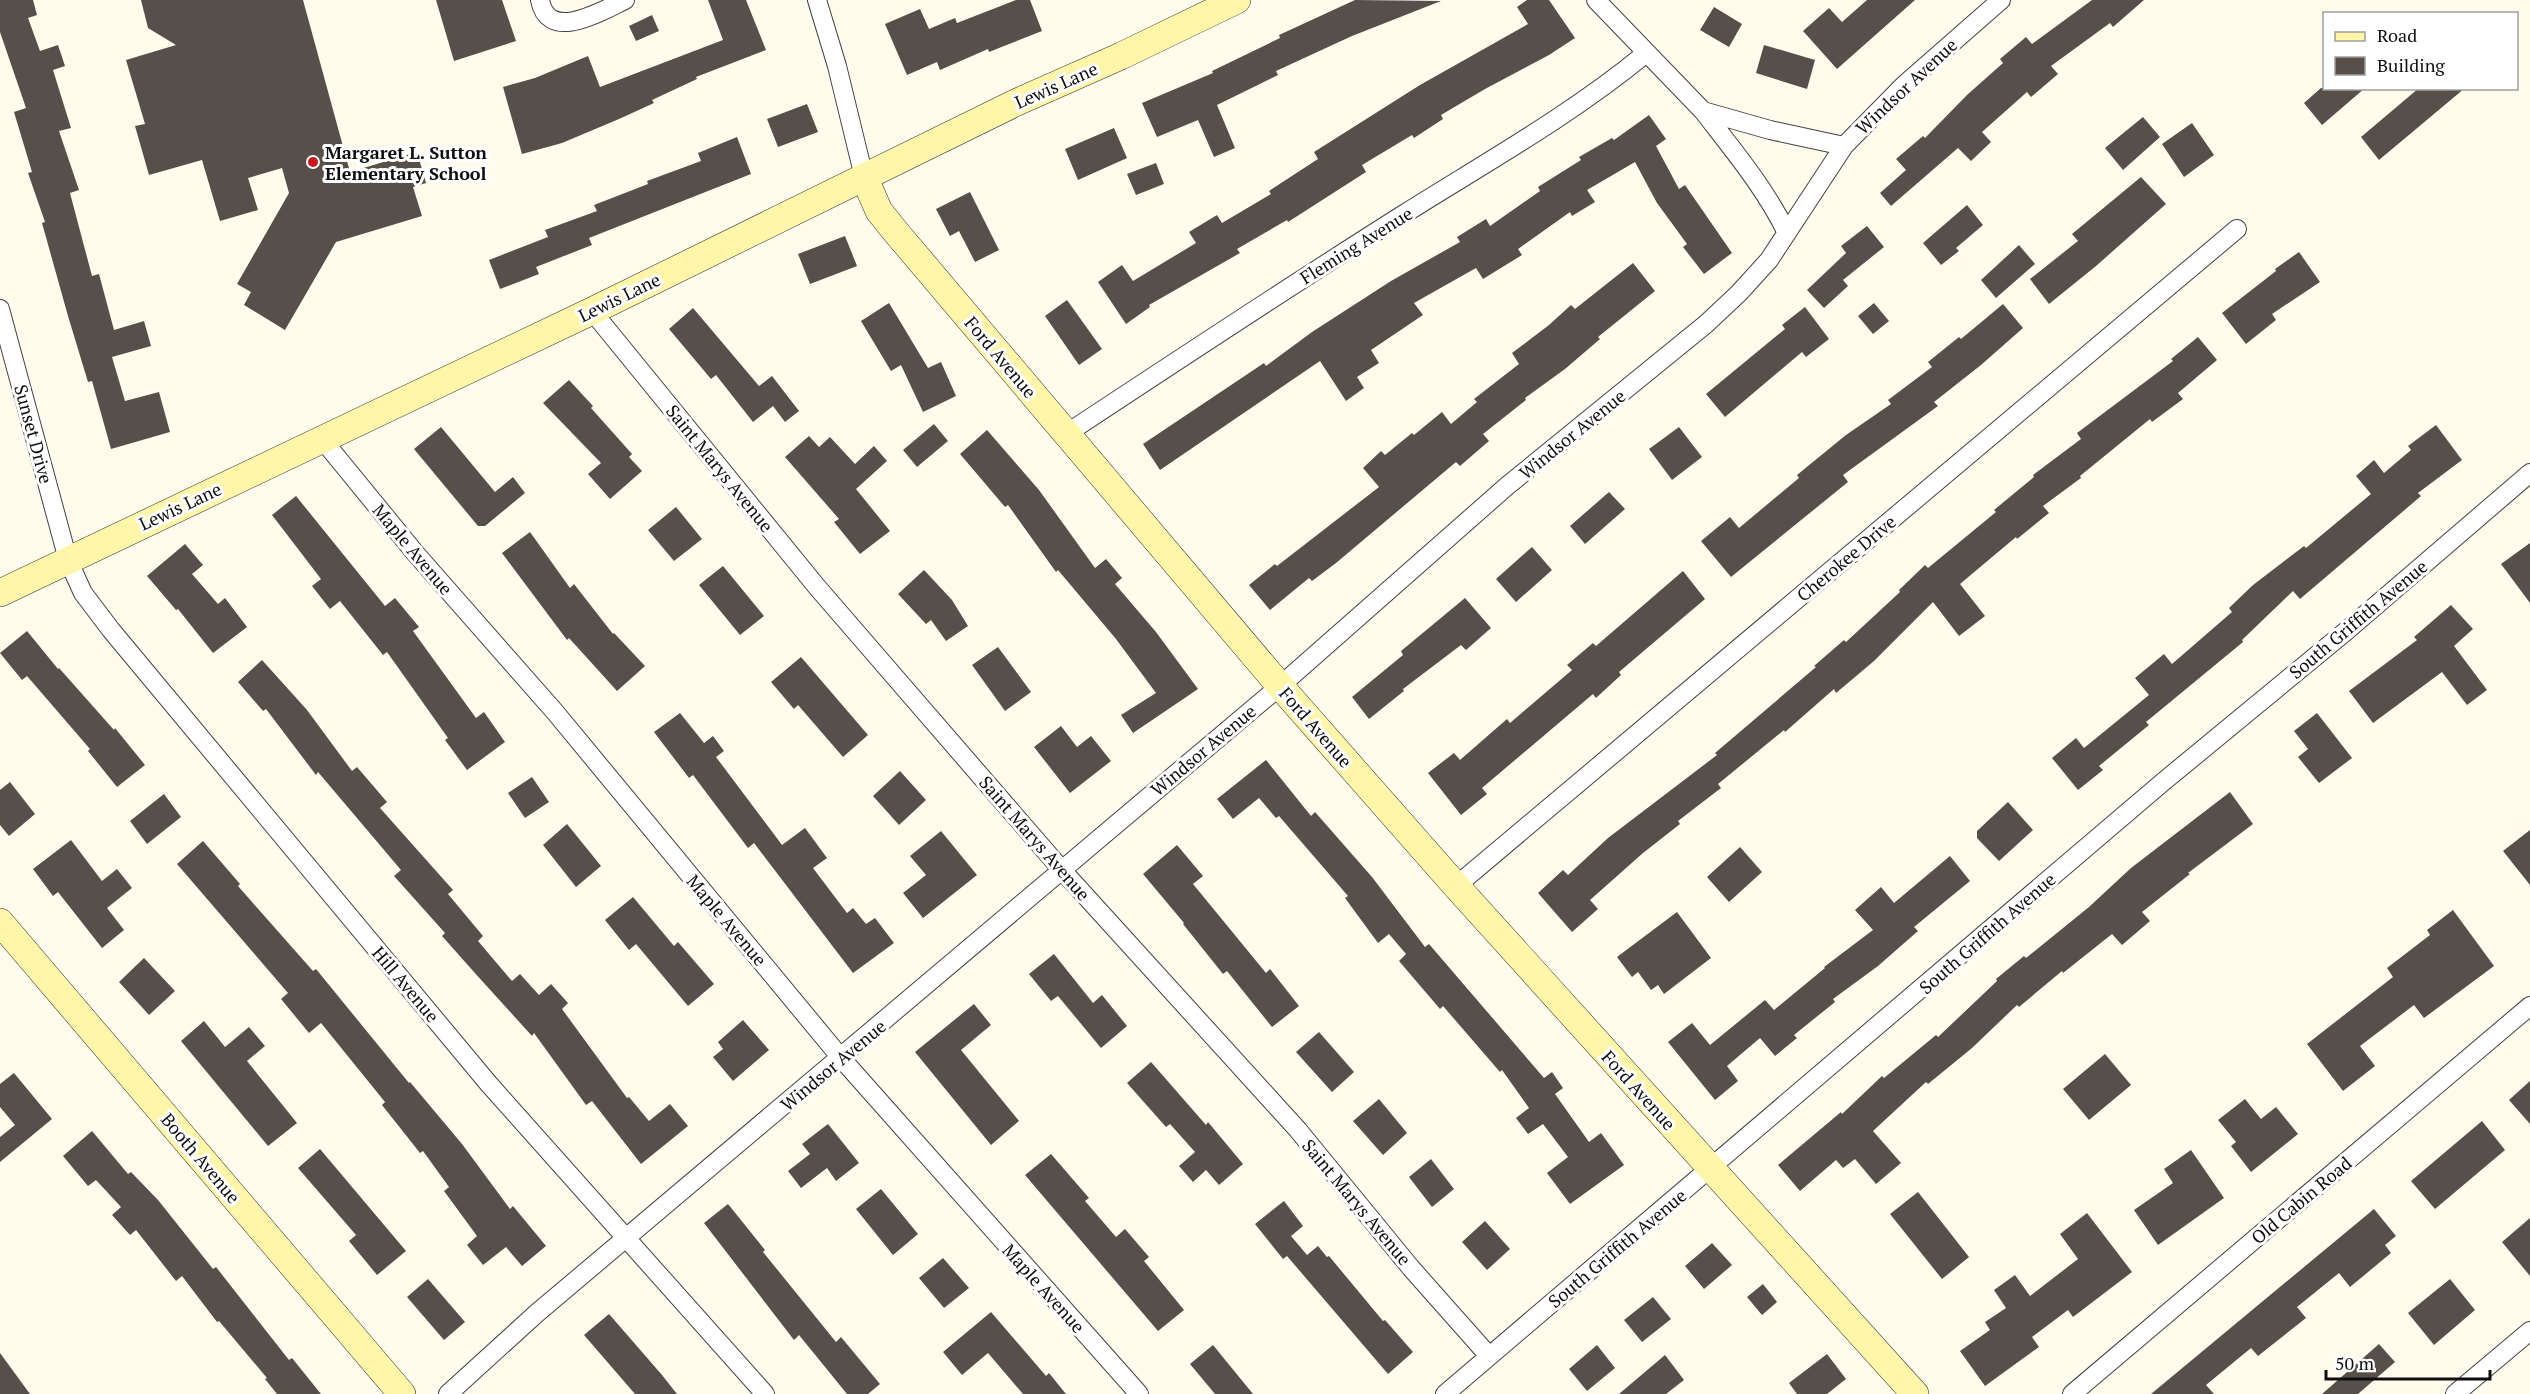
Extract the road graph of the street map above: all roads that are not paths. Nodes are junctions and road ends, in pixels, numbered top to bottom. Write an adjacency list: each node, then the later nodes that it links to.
1 (540, 0): 2 (street)
2 (624, 0)
3 (817, 0): 10 (street, Ford Avenue)
4 (1237, 0): 10 (street, Lewis Lane)
5 (1596, 0): 7 (street)
6 (2001, 0): 9 (street, Windsor Avenue)
7 (1645, 54): 8 (street); 15 (street, Fleming Avenue)
8 (1702, 111): 9 (street); 12 (street)
9 (1844, 146): 12 (street, Windsor Avenue)
10 (864, 177): 14 (street, Lewis Lane); 15 (street, Ford Avenue)
11 (2237, 229): 22 (street, Cherokee Drive)
12 (1787, 233): 20 (street, Windsor Avenue)
13 (0, 309): 18 (street, Sunset Drive)
14 (592, 311): 16 (street, Lewis Lane); 21 (street, Saint Marys Avenue)
15 (1066, 434): 20 (street, Ford Avenue)
16 (322, 440): 18 (street, Lewis Lane); 25 (street, Maple Avenue)
17 (2530, 473): 26 (street, South Griffith Avenue)
18 (68, 560): 19 (street, Lewis Lane); 27 (street, Hill Avenue)
19 (0, 593)
20 (1280, 686): 21 (street, Windsor Avenue); 22 (street, Ford Avenue)
21 (1061, 869): 25 (street, Windsor Avenue); 29 (street, Saint Marys Avenue)
22 (1455, 886): 26 (street, Ford Avenue)
23 (0, 922): 31 (street, Booth Avenue)
24 (2530, 1006): 36 (street, Old Cabin Road)
25 (842, 1058): 27 (street, Windsor Avenue); 34 (street, Maple Avenue)
26 (1711, 1170): 29 (street, South Griffith Avenue); 30 (street, Ford Avenue)
27 (628, 1238): 32 (street, Windsor Avenue); 33 (street, Hill Avenue)
28 (2530, 1331): 37 (street)
29 (1489, 1356): 35 (street, South Griffith Avenue)
30 (1906, 1391)
31 (402, 1394)
32 (448, 1394)
33 (765, 1394)
34 (1139, 1394)
35 (1445, 1394)
36 (2072, 1394)
37 (2455, 1394)

